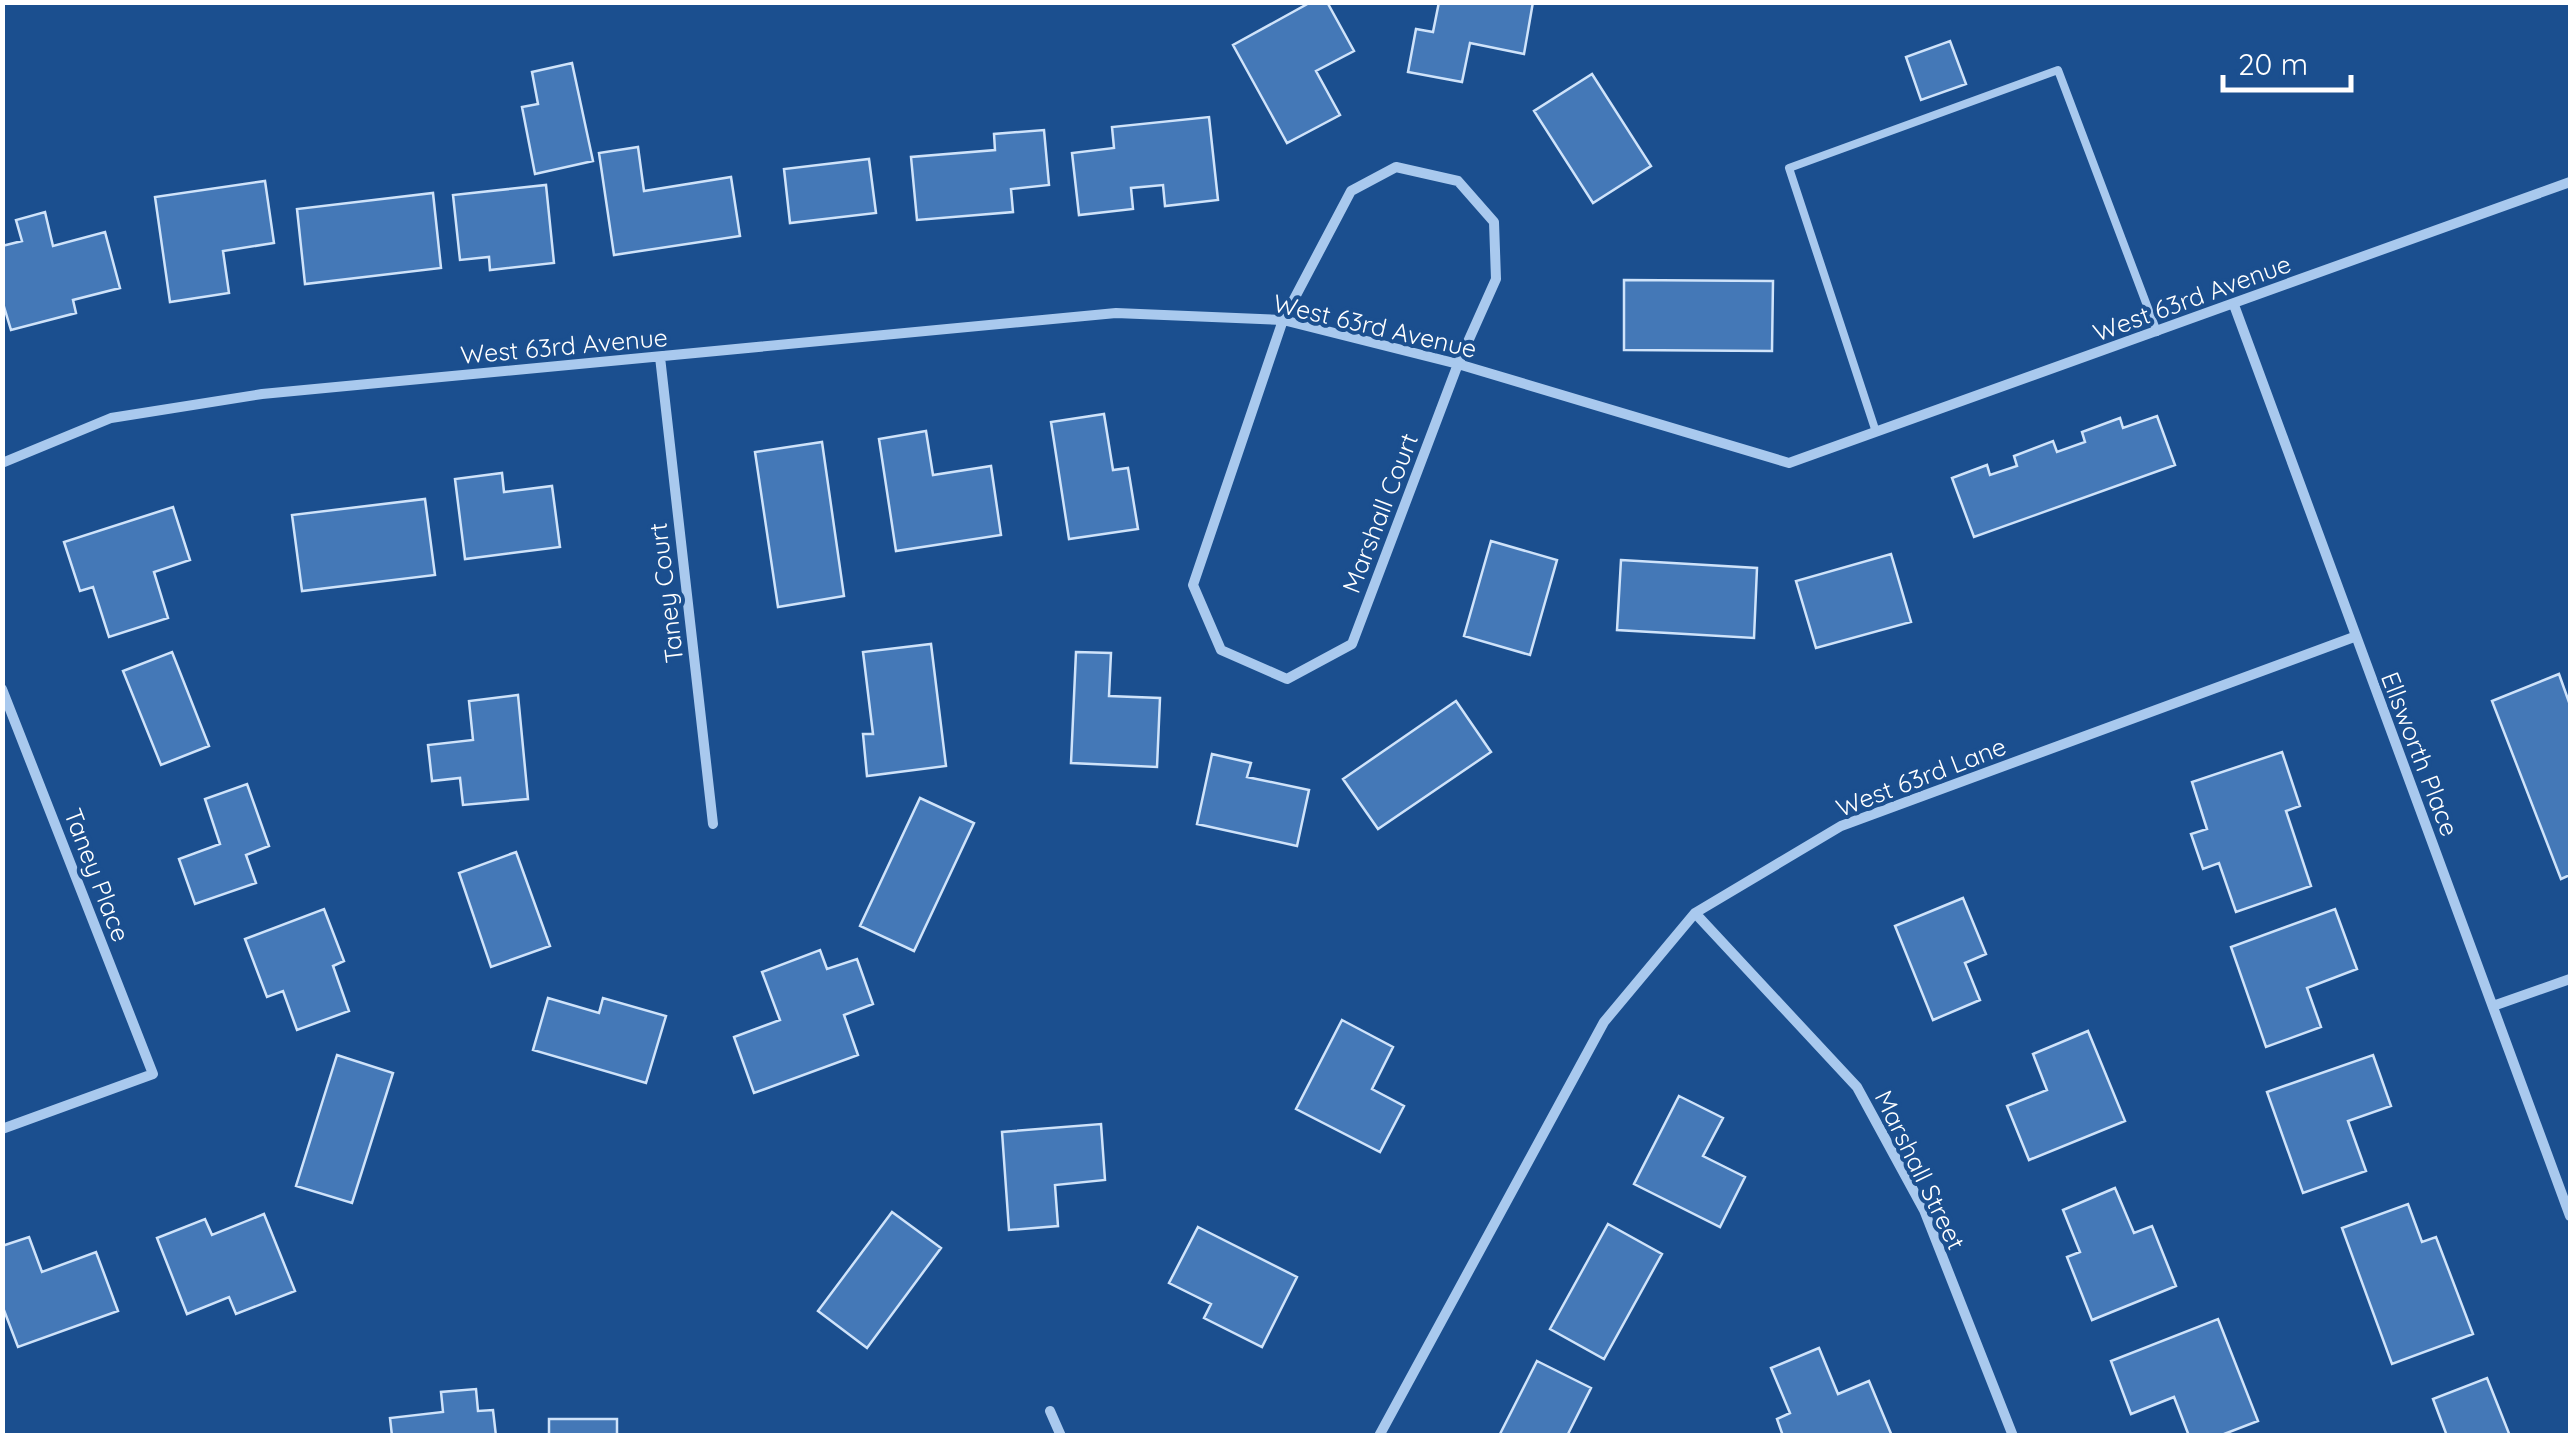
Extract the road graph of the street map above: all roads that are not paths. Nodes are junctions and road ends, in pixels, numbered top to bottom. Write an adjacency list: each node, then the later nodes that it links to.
1 (2570, 182): 2 (street, West 63rd Avenue)
2 (2234, 305): 4 (street, West 63rd Avenue); 9 (street, Ellsworth Place)
3 (1283, 320): 5 (street, West 63rd Avenue); 6 (street, West 63rd Avenue); 6 (street, Marshall Court); 6 (street, Marshall Court)
4 (2158, 332): 7 (street, West 63rd Avenue); 7 (lane)
5 (660, 357): 8 (street, West 63rd Avenue); 11 (street, Taney Court)
6 (1458, 364): 7 (street, West 63rd Avenue)
7 (1876, 432)
8 (2, 463)
9 (2354, 637): 12 (street, West 63rd Lane); 14 (street, Ellsworth Place)
10 (2, 690): 15 (street, Taney Place)
11 (713, 824)
12 (1695, 912): 19 (street, West 63rd Lane); 20 (street, Marshall Street)
13 (2570, 979): 14 (street)
14 (2493, 1006): 16 (street, Ellsworth Place)
15 (2, 1130)
16 (2570, 1216)
17 (1050, 1411): 18 (street)
18 (1061, 1436)
19 (1378, 1436)
20 (2013, 1436)

